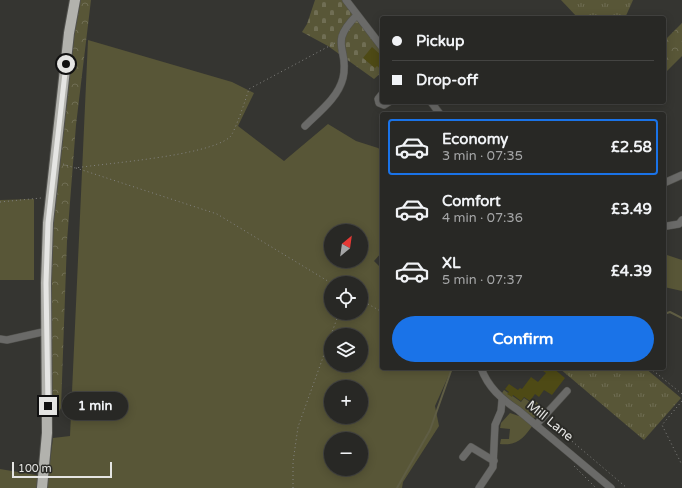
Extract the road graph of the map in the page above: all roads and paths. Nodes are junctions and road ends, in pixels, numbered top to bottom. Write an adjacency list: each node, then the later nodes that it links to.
1 (75, 0): 7 (highway)
2 (346, 0): 3 (street)
3 (357, 15): 5 (street); 6 (street)
4 (337, 39): 8 (path)
5 (380, 44)
6 (305, 126)
7 (55, 162): 8 (path); 11 (highway)
8 (76, 168): 15 (path)
9 (682, 175): 10 (street)
10 (666, 182)
11 (50, 197): 12 (path); 18 (highway)
12 (0, 202)
13 (682, 220): 14 (street)
14 (667, 226)
15 (324, 279)
16 (368, 304): 17 (path)
17 (380, 311)
18 (47, 331): 19 (street); 32 (highway)
19 (0, 339)
20 (324, 355): 33 (path)
21 (482, 370): 25 (street, Mill Lane)
22 (652, 370): 24 (path)
23 (567, 391): 27 (street)
24 (682, 394)
25 (502, 400): 27 (street, Mill Lane); 30 (street)
26 (682, 401): 31 (path)
27 (536, 425): 35 (street, Mill Lane)
28 (560, 431): 36 (path)
29 (463, 457): 30 (street)
30 (494, 461): 34 (street)
31 (682, 466)
32 (42, 488)
33 (293, 488)
34 (479, 488)
35 (611, 488)
36 (627, 488)

